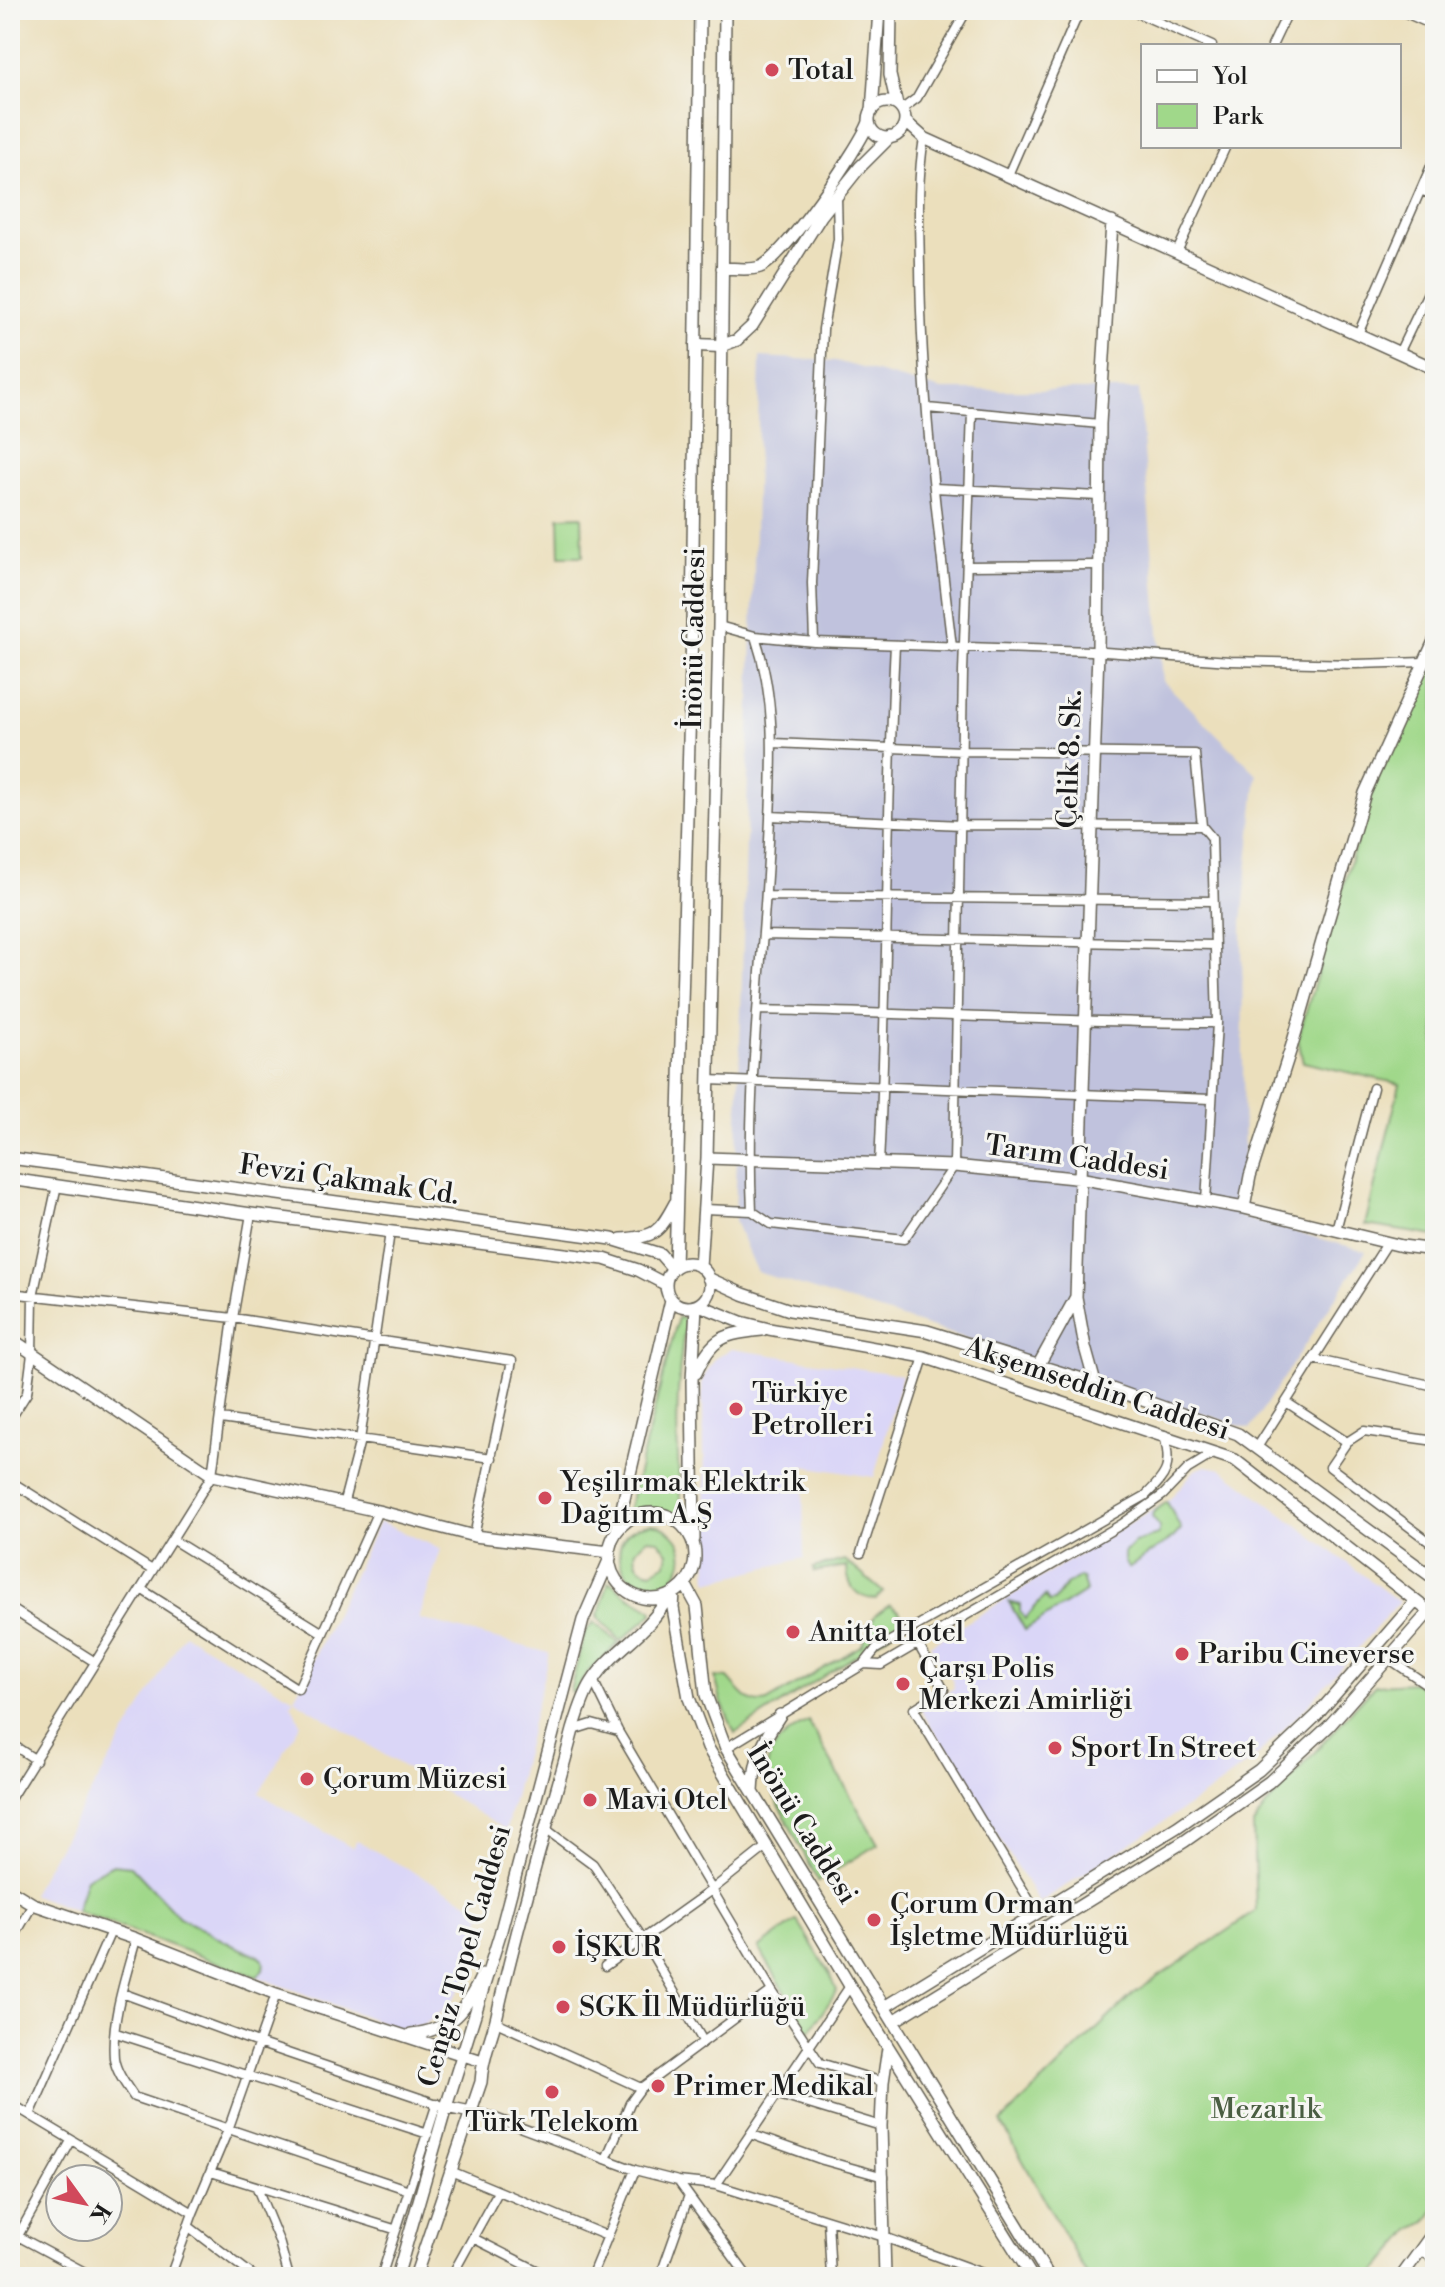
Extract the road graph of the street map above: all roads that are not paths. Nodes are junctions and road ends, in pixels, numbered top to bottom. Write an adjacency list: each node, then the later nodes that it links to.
1 (700, 10): 30 (street, İnönü Caddesi)
2 (725, 10): 25 (street, İnönü Caddesi)
3 (879, 10): 14 (street)
4 (891, 10): 13 (street)
5 (967, 10): 13 (street)
6 (1080, 10): 19 (street)
7 (1131, 10): 11 (street)
8 (1289, 10): 12 (street)
9 (1399, 10): 10 (street)
10 (1435, 26)
11 (1208, 44)
12 (1273, 44)
13 (901, 112): 14 (street); 15 (street); 16 (street)
14 (871, 116): 15 (street); 25 (street)
15 (893, 136): 16 (street); 21 (street)
16 (924, 138): 19 (street); 34 (street)
17 (1225, 148): 24 (street)
18 (1435, 157): 20 (street)
19 (1008, 175): 23 (street)
20 (1421, 190): 22 (street); 29 (street)
21 (837, 195): 31 (street); 45 (street)
22 (1435, 196)
23 (1112, 222): 24 (street); 36 (street, Çelik 8. Sk.)
24 (1177, 252): 29 (street)
25 (722, 268): 31 (street, İnönü Caddesi)
26 (1435, 278): 27 (street)
27 (1425, 298): 28 (street); 32 (street)
28 (1435, 302)
29 (1358, 334): 32 (street)
30 (696, 345): 31 (main road); 90 (street, İnönü Caddesi)
31 (721, 346): 42 (street, İnönü Caddesi)
32 (1399, 353): 33 (street)
33 (1435, 369)
34 (927, 408): 35 (street); 37 (street)
35 (972, 412): 36 (street); 38 (street)
36 (1100, 424): 39 (street, Çelik 8. Sk.)
37 (934, 488): 38 (street); 47 (street)
38 (970, 489): 39 (street); 41 (street)
39 (1099, 496): 40 (street, Çelik 8. Sk.)
40 (1098, 565): 41 (street); 49 (street, Çelik 8. Sk.)
41 (967, 566): 48 (street)
42 (719, 626): 43 (street); 75 (street, İnönü Caddesi)
43 (755, 636): 45 (street); 51 (street)
44 (1435, 639): 50 (street)
45 (814, 642): 46 (street)
46 (895, 645): 47 (street); 52 (street)
47 (952, 647): 48 (street)
48 (965, 648): 49 (street); 53 (street)
49 (1098, 651): 50 (street); 54 (street, Çelik 8. Sk.)
50 (1425, 662): 92 (street)
51 (773, 743): 52 (street); 55 (street)
52 (890, 749): 53 (street); 56 (street)
53 (962, 751): 54 (street); 57 (street)
54 (1095, 751): 58 (street); 59 (street, Çelik 8. Sk.)
55 (770, 816): 56 (street); 60 (street)
56 (888, 822): 57 (street); 61 (street)
57 (961, 825): 59 (street); 62 (street)
58 (1202, 826): 59 (street); 64 (street)
59 (1092, 827): 63 (street, Çelik 8. Sk.)
60 (766, 896): 61 (street); 65 (street)
61 (888, 897): 62 (street); 66 (street)
62 (959, 897): 63 (street); 67 (street)
63 (1090, 899): 64 (street); 68 (street, Çelik 8. Sk.)
64 (1213, 901): 69 (street)
65 (763, 935): 66 (street); 70 (street)
66 (888, 938): 67 (street); 71 (street)
67 (958, 940): 68 (street); 72 (street)
68 (1088, 943): 69 (street); 73 (street, Çelik 8. Sk.)
69 (1213, 945): 74 (street)
70 (758, 1010): 71 (street); 76 (street)
71 (886, 1012): 72 (street); 77 (street)
72 (957, 1014): 73 (street); 79 (street)
73 (1086, 1022): 74 (street); 80 (street, Çelik 8. Sk.)
74 (1217, 1023): 81 (street)
75 (708, 1080): 76 (street); 83 (street, İnönü Caddesi)
76 (753, 1081): 77 (street); 84 (street)
77 (883, 1088): 79 (street); 85 (street)
78 (1373, 1088): 96 (street)
79 (955, 1090): 80 (street); 86 (street)
80 (1083, 1096): 81 (street); 87 (street, Çelik 8. Sk.)
81 (1211, 1099): 91 (street)
82 (10, 1158): 98 (street, Fevzi Çakmak Cd.)
83 (707, 1158): 84 (street, Tarım Caddesi); 93 (street, İnönü Caddesi)
84 (749, 1158): 85 (street, Tarım Caddesi); 94 (street)
85 (879, 1164): 86 (street, Tarım Caddesi)
86 (954, 1166): 87 (street, Tarım Caddesi); 94 (street)
87 (1081, 1178): 91 (street, Tarım Caddesi); 107 (street, Çelik 8. Sk.)
88 (10, 1179): 89 (street, Fevzi Çakmak Cd.)
89 (57, 1185): 95 (street, Fevzi Çakmak Cd.); 106 (street)
90 (677, 1199): 98 (street); 102 (street, İnönü Caddesi)
91 (1206, 1201): 92 (street, Tarım Caddesi)
92 (1244, 1208): 96 (street, Tarım Caddesi)
93 (704, 1209): 94 (street); 101 (street, İnönü Caddesi)
94 (752, 1211)
95 (251, 1214): 97 (street, Fevzi Çakmak Cd.); 110 (street)
96 (1336, 1230): 99 (street, Tarım Caddesi)
97 (390, 1232): 104 (street, Fevzi Çakmak Cd.); 113 (street)
98 (612, 1239): 102 (street, Fevzi Çakmak Cd.)
99 (1388, 1242): 100 (street, Tarım Caddesi); 116 (street)
100 (1435, 1250)
101 (700, 1267): 102 (street); 103 (street)
102 (674, 1268): 104 (street)
103 (708, 1278): 109 (street); 117 (street, Akşemseddin Caddesi)
104 (665, 1284): 108 (street)
105 (10, 1293): 106 (street)
106 (33, 1296): 110 (street); 114 (street)
107 (1076, 1297): 117 (street); 119 (street)
108 (671, 1300): 109 (street); 135 (street)
109 (698, 1305): 111 (street, Akşemseddin Caddesi); 118 (street)
110 (233, 1318): 113 (street); 122 (street)
111 (769, 1329): 115 (street, Akşemseddin Caddesi); 118 (street)
112 (10, 1338): 114 (street)
113 (374, 1341): 125 (street); 130 (street)
114 (32, 1354): 123 (street); 131 (street)
115 (924, 1357): 124 (street, Akşemseddin Caddesi); 140 (street)
116 (1313, 1359): 120 (street); 121 (street)
117 (1038, 1366): 119 (street, Akşemseddin Caddesi)
118 (692, 1381): 138 (street)
119 (1095, 1383): 128 (street, Akşemseddin Caddesi)
120 (1435, 1386)
121 (1286, 1402): 127 (street); 128 (street)
122 (221, 1419): 125 (street); 131 (street)
123 (10, 1420)
124 (1164, 1435): 129 (street, Akşemseddin Caddesi); 154 (street)
125 (360, 1440): 130 (street); 133 (street)
126 (1435, 1441): 127 (street)
127 (1347, 1442): 139 (street)
128 (1258, 1446): 143 (street, Akşemseddin Caddesi)
129 (1216, 1452): 147 (street, Akşemseddin Caddesi); 151 (street)
130 (492, 1458): 136 (street)
131 (212, 1475): 133 (street); 137 (street)
132 (10, 1481): 142 (street)
133 (343, 1505): 134 (street)
134 (378, 1511): 136 (street); 150 (street)
135 (616, 1534): 138 (street); 141 (street)
136 (474, 1536): 141 (street)
137 (173, 1540): 142 (street); 150 (street)
138 (694, 1544): 144 (street)
139 (1435, 1546)
140 (861, 1553)
141 (610, 1555): 146 (street); 173 (street, Cengiz Topel Caddesi)
142 (152, 1570): 145 (street)
143 (1435, 1579)
144 (685, 1584): 146 (street); 161 (street, İnönü Caddesi)
145 (141, 1589): 150 (street); 153 (street)
146 (671, 1595): 155 (street, Cengiz Topel Caddesi); 166 (street, İnönü Caddesi)
147 (1415, 1602): 149 (street, Akşemseddin Caddesi); 170 (street)
148 (10, 1608): 153 (street)
149 (1432, 1614): 152 (street)
150 (323, 1633)
151 (918, 1644): 154 (street); 170 (street)
152 (1388, 1658): 156 (street); 171 (street)
153 (95, 1662): 162 (street)
154 (864, 1664): 157 (street)
155 (593, 1680): 158 (street, Cengiz Topel Caddesi); 159 (street)
156 (1435, 1690)
157 (780, 1715): 161 (street); 163 (street)
158 (573, 1730): 159 (street); 165 (street, Cengiz Topel Caddesi)
159 (618, 1731): 167 (street)
160 (10, 1743): 162 (street)
161 (726, 1748): 163 (street, İnönü Caddesi)
162 (36, 1760): 164 (street)
163 (753, 1793): 182 (street, İnönü Caddesi)
164 (10, 1799)
165 (547, 1830): 175 (street); 184 (street, Cengiz Topel Caddesi)
166 (767, 1846): 167 (street); 178 (street, İnönü Caddesi)
167 (713, 1889): 175 (street); 179 (street)
168 (10, 1890): 169 (street)
169 (33, 1904): 172 (street); 176 (street)
170 (1037, 1913): 171 (street); 182 (street)
171 (1045, 1928): 183 (street)
172 (111, 1931): 174 (street); 200 (street)
173 (500, 1934): 186 (street); 191 (street, Cengiz Topel Caddesi)
174 (136, 1939): 180 (street); 181 (street)
175 (643, 1939): 177 (street); 187 (street)
176 (10, 1944)
177 (605, 1966)
178 (850, 1986): 189 (street); 190 (street, İnönü Caddesi)
179 (772, 1991): 187 (street); 189 (street)
180 (122, 1993): 185 (street); 188 (street)
181 (276, 1994): 186 (street); 188 (street)
182 (886, 2006): 183 (street, İnönü Caddesi)
183 (894, 2021): 246 (street, İnönü Caddesi)
184 (496, 2022): 192 (street, Cengiz Topel Caddesi); 195 (street)
185 (116, 2033): 193 (street); 202 (street)
186 (403, 2035): 191 (street)
187 (703, 2041): 195 (street)
188 (258, 2043): 193 (street); 198 (street)
189 (809, 2047): 194 (street); 196 (street)
190 (888, 2048): 194 (street); 230 (street, İnönü Caddesi)
191 (464, 2054): 192 (street); 198 (street, Cengiz Topel Caddesi)
192 (482, 2061): 199 (street, Cengiz Topel Caddesi)
193 (247, 2075): 202 (street); 203 (street)
194 (883, 2082): 201 (street)
195 (641, 2088): 206 (street)
196 (779, 2095): 201 (street); 204 (street)
197 (10, 2103): 200 (street)
198 (442, 2105): 199 (street); 203 (street); 237 (street, Cengiz Topel Caddesi)
199 (471, 2112): 206 (street); 209 (street, Cengiz Topel Caddesi)
200 (30, 2115): 205 (street)
201 (881, 2126): 210 (street)
202 (228, 2130): 208 (street); 214 (street)
203 (428, 2134): 214 (street)
204 (750, 2134): 210 (street); 212 (street)
205 (71, 2141): 217 (street); 222 (street)
206 (606, 2159): 207 (street)
207 (635, 2170): 211 (street); 223 (street)
208 (211, 2172): 213 (street); 217 (street)
209 (453, 2172): 215 (street); 231 (street, Cengiz Topel Caddesi)
210 (884, 2177): 224 (street)
211 (678, 2181): 212 (street); 216 (street)
212 (716, 2185): 218 (street)
213 (257, 2188): 220 (street); 235 (street)
214 (409, 2190): 220 (street)
215 (498, 2192): 223 (street); 225 (street)
216 (688, 2198): 241 (street); 242 (street)
217 (193, 2213): 219 (street)
218 (828, 2220): 224 (street); 243 (street)
219 (188, 2226): 233 (street); 234 (street)
220 (394, 2229): 236 (street)
221 (1435, 2230): 227 (street)
222 (14, 2234): 226 (street); 232 (street)
223 (607, 2236): 240 (street)
224 (884, 2237): 229 (street); 244 (street)
225 (473, 2238): 238 (street); 239 (street)
226 (10, 2250)
227 (1420, 2250): 228 (street); 247 (street)
228 (1435, 2260)
229 (982, 2275): 245 (street)
230 (1028, 2275)
231 (416, 2276)
232 (94, 2277)
233 (170, 2277)
234 (255, 2277)
235 (289, 2277)
236 (381, 2277)
237 (397, 2277)
238 (451, 2277)
239 (550, 2277)
240 (591, 2277)
241 (660, 2277)
242 (748, 2277)
243 (831, 2277)
244 (885, 2277)
245 (993, 2277)
246 (1049, 2277)
247 (1401, 2277)

